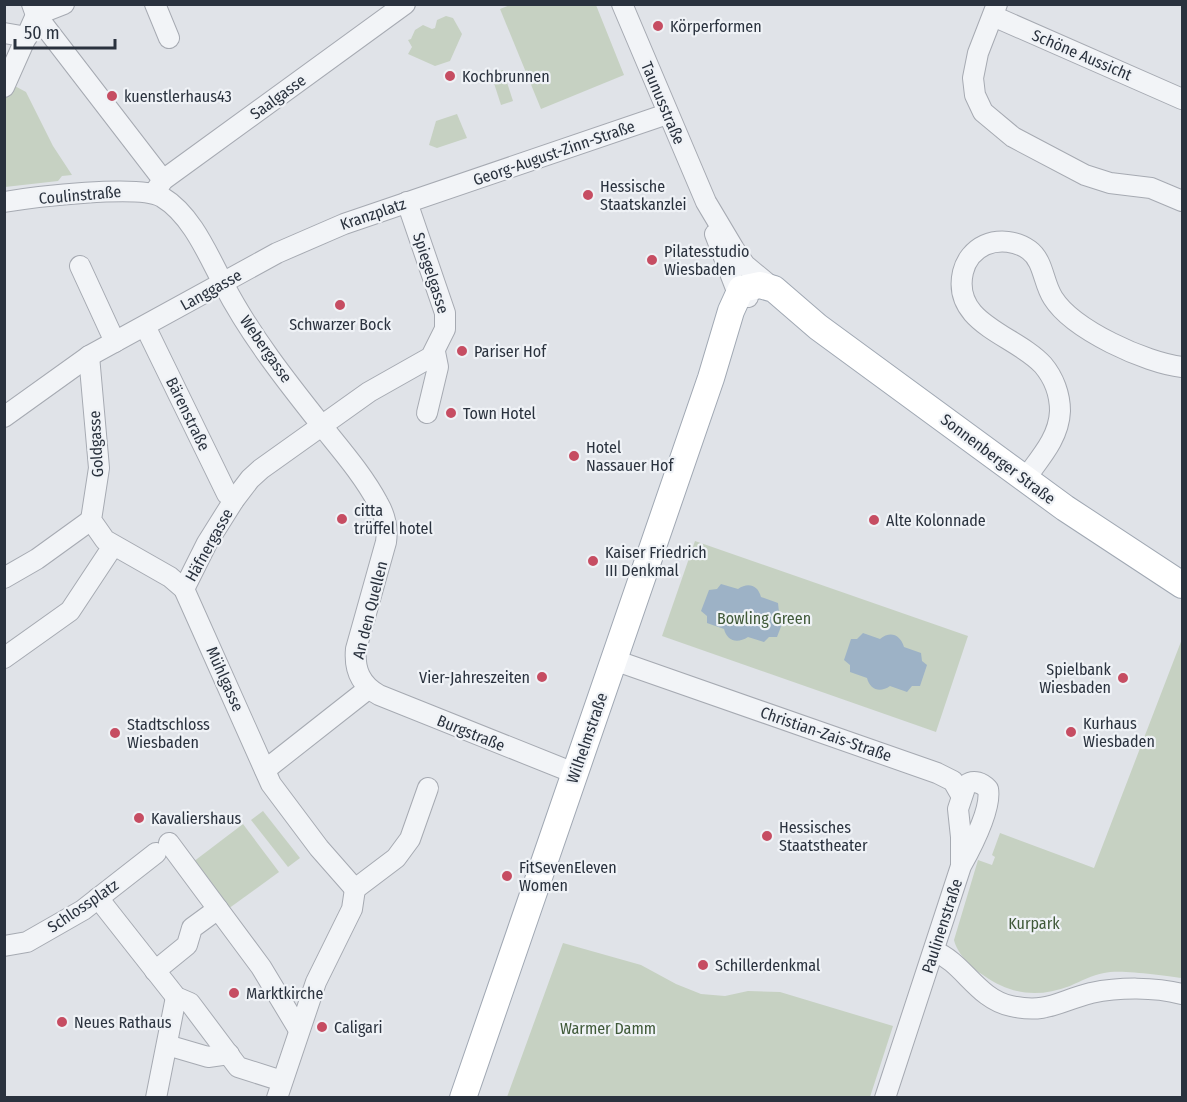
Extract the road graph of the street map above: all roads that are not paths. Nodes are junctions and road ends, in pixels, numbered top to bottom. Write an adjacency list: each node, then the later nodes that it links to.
1 (63, 4): 5 (street)
2 (155, 4): 9 (street)
3 (405, 4): 13 (street, Saalgasse)
4 (622, 4): 12 (street, Taunusstraße)
5 (34, 10): 8 (street); 13 (street)
6 (995, 10): 11 (street, Schöne Aussicht); 15 (street)
7 (4, 33): 8 (street)
8 (27, 37): 10 (street)
9 (169, 38)
10 (4, 87)
11 (1182, 99)
12 (667, 114): 14 (street, Georg-August-Zinn-Straße); 18 (street, Taunusstraße)
13 (159, 187): 16 (street, Coulinstraße); 22 (street, Webergasse)
14 (440, 192): 17 (street, Kranzplatz)
15 (1182, 201)
16 (4, 202)
17 (407, 202): 19 (street, Kranzplatz); 28 (street, Spiegelgasse)
18 (706, 202): 20 (street, Taunusstraße); 24 (street, Taunusstraße)
19 (307, 240): 22 (street, Langgasse)
20 (734, 249): 23 (street, Sonnenberger Straße); 24 (street)
21 (80, 266): 27 (street)
22 (223, 284): 25 (street, Langgasse); 33 (street, Webergasse)
23 (774, 289): 24 (main road); 26 (main road, Sonnenberger Straße)
24 (745, 292): 26 (main road, Sonnenberger Straße); 43 (main road, Wilhelmstraße)
25 (145, 326): 27 (street, Langgasse); 35 (street, Bärenstraße)
26 (818, 327): 34 (main road, Sonnenberger Straße)
27 (115, 342): 29 (street, Langgasse)
28 (435, 352): 31 (street, Spiegelgasse); 33 (street, Häfnergasse)
29 (90, 356): 32 (street, Langgasse); 37 (street, Goldgasse)
30 (1182, 367): 34 (street)
31 (427, 413)
32 (4, 417)
33 (322, 425): 35 (street, Häfnergasse); 36 (street, Webergasse)
34 (1025, 479): 40 (main road, Sonnenberger Straße)
35 (234, 500): 41 (street, Häfnergasse)
36 (380, 505): 44 (street, An den Quellen)
37 (91, 520): 38 (street); 39 (street)
38 (113, 546): 41 (street); 42 (street)
39 (4, 578)
40 (1182, 585)
41 (184, 589): 45 (street, Mühlgasse)
42 (4, 658)
43 (614, 660): 46 (main road, Wilhelmstraße); 48 (street, Christian-Zais-Straße)
44 (368, 689): 45 (street); 46 (street, Burgstraße)
45 (265, 770): 50 (street)
46 (574, 773): 63 (main road, Wilhelmstraße)
47 (428, 788): 50 (street)
48 (962, 795): 49 (street); 49 (street, Paulinenstraße)
49 (961, 866): 54 (street, Paulinenstraße)
50 (355, 889): 58 (street)
51 (98, 898): 52 (street, Schlossplatz); 53 (street, Schlossplatz); 55 (street)
52 (219, 909): 55 (street); 58 (street)
53 (4, 946)
54 (934, 951): 56 (street); 64 (street, Paulinenstraße)
55 (155, 971): 57 (street)
56 (1182, 994)
57 (176, 997): 59 (street); 60 (street)
58 (299, 1030): 61 (street)
59 (167, 1045): 60 (street); 62 (street)
60 (229, 1054): 61 (street)
61 (280, 1089)
62 (156, 1098)
63 (463, 1098)
64 (885, 1098)

